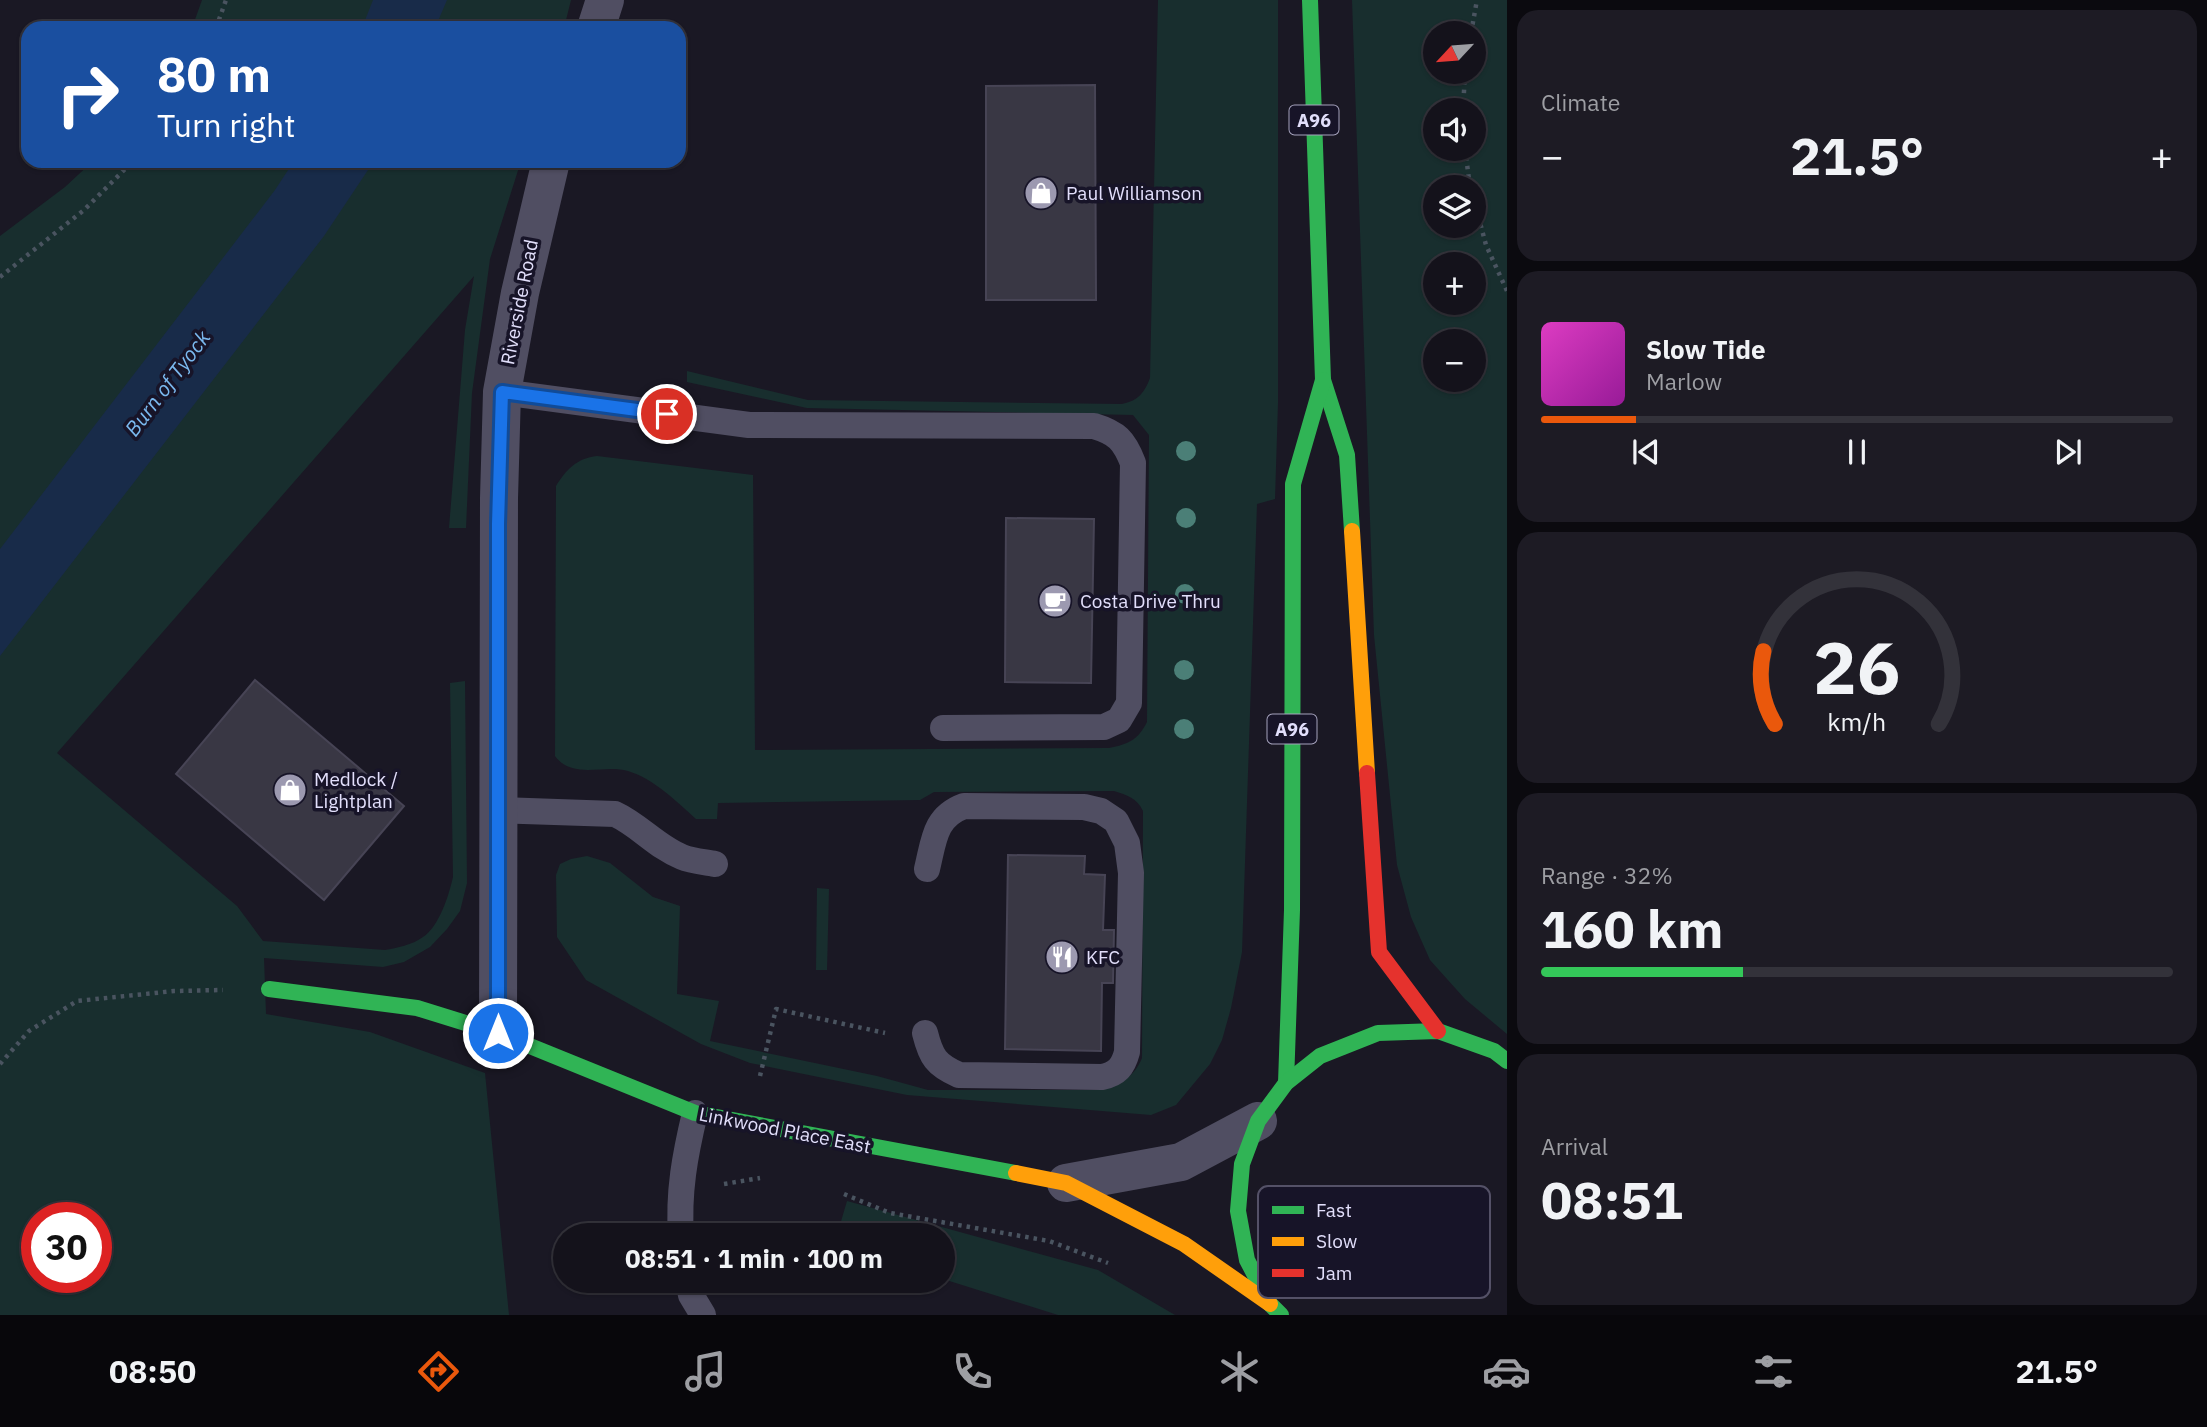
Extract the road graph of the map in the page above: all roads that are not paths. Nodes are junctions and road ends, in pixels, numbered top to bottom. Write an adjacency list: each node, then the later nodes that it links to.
1 (605, 0): 3 (street)
2 (1310, 0): 5 (main road, A96)
3 (598, 21)
4 (549, 168): 6 (street, Riverside Road)
5 (1323, 380): 12 (main road, A96); 16 (main road, A96)
6 (502, 392): 7 (lane); 8 (street, Riverside Road)
7 (943, 728)
8 (497, 810): 9 (lane); 13 (street, Riverside Road)
9 (715, 864)
10 (927, 869): 14 (lane)
11 (269, 989): 13 (main road, Linkwood Place East)
12 (1438, 1031): 15 (main road); 16 (main road)
13 (498, 1033): 17 (main road, Linkwood Place East)
14 (926, 1038)
15 (1507, 1061)
16 (1286, 1083): 18 (main road)
17 (695, 1113): 19 (main road, Linkwood Place East); 20 (lane)
18 (1258, 1121): 19 (street, Linkwood Place East); 21 (main road)
19 (1066, 1183): 23 (main road, Linkwood Place East)
20 (681, 1223)
21 (1258, 1279)
22 (691, 1293): 26 (lane)
23 (1258, 1297)
24 (1260, 1298): 25 (main road, Linkwood Place East)
25 (1275, 1309)
26 (703, 1315)

